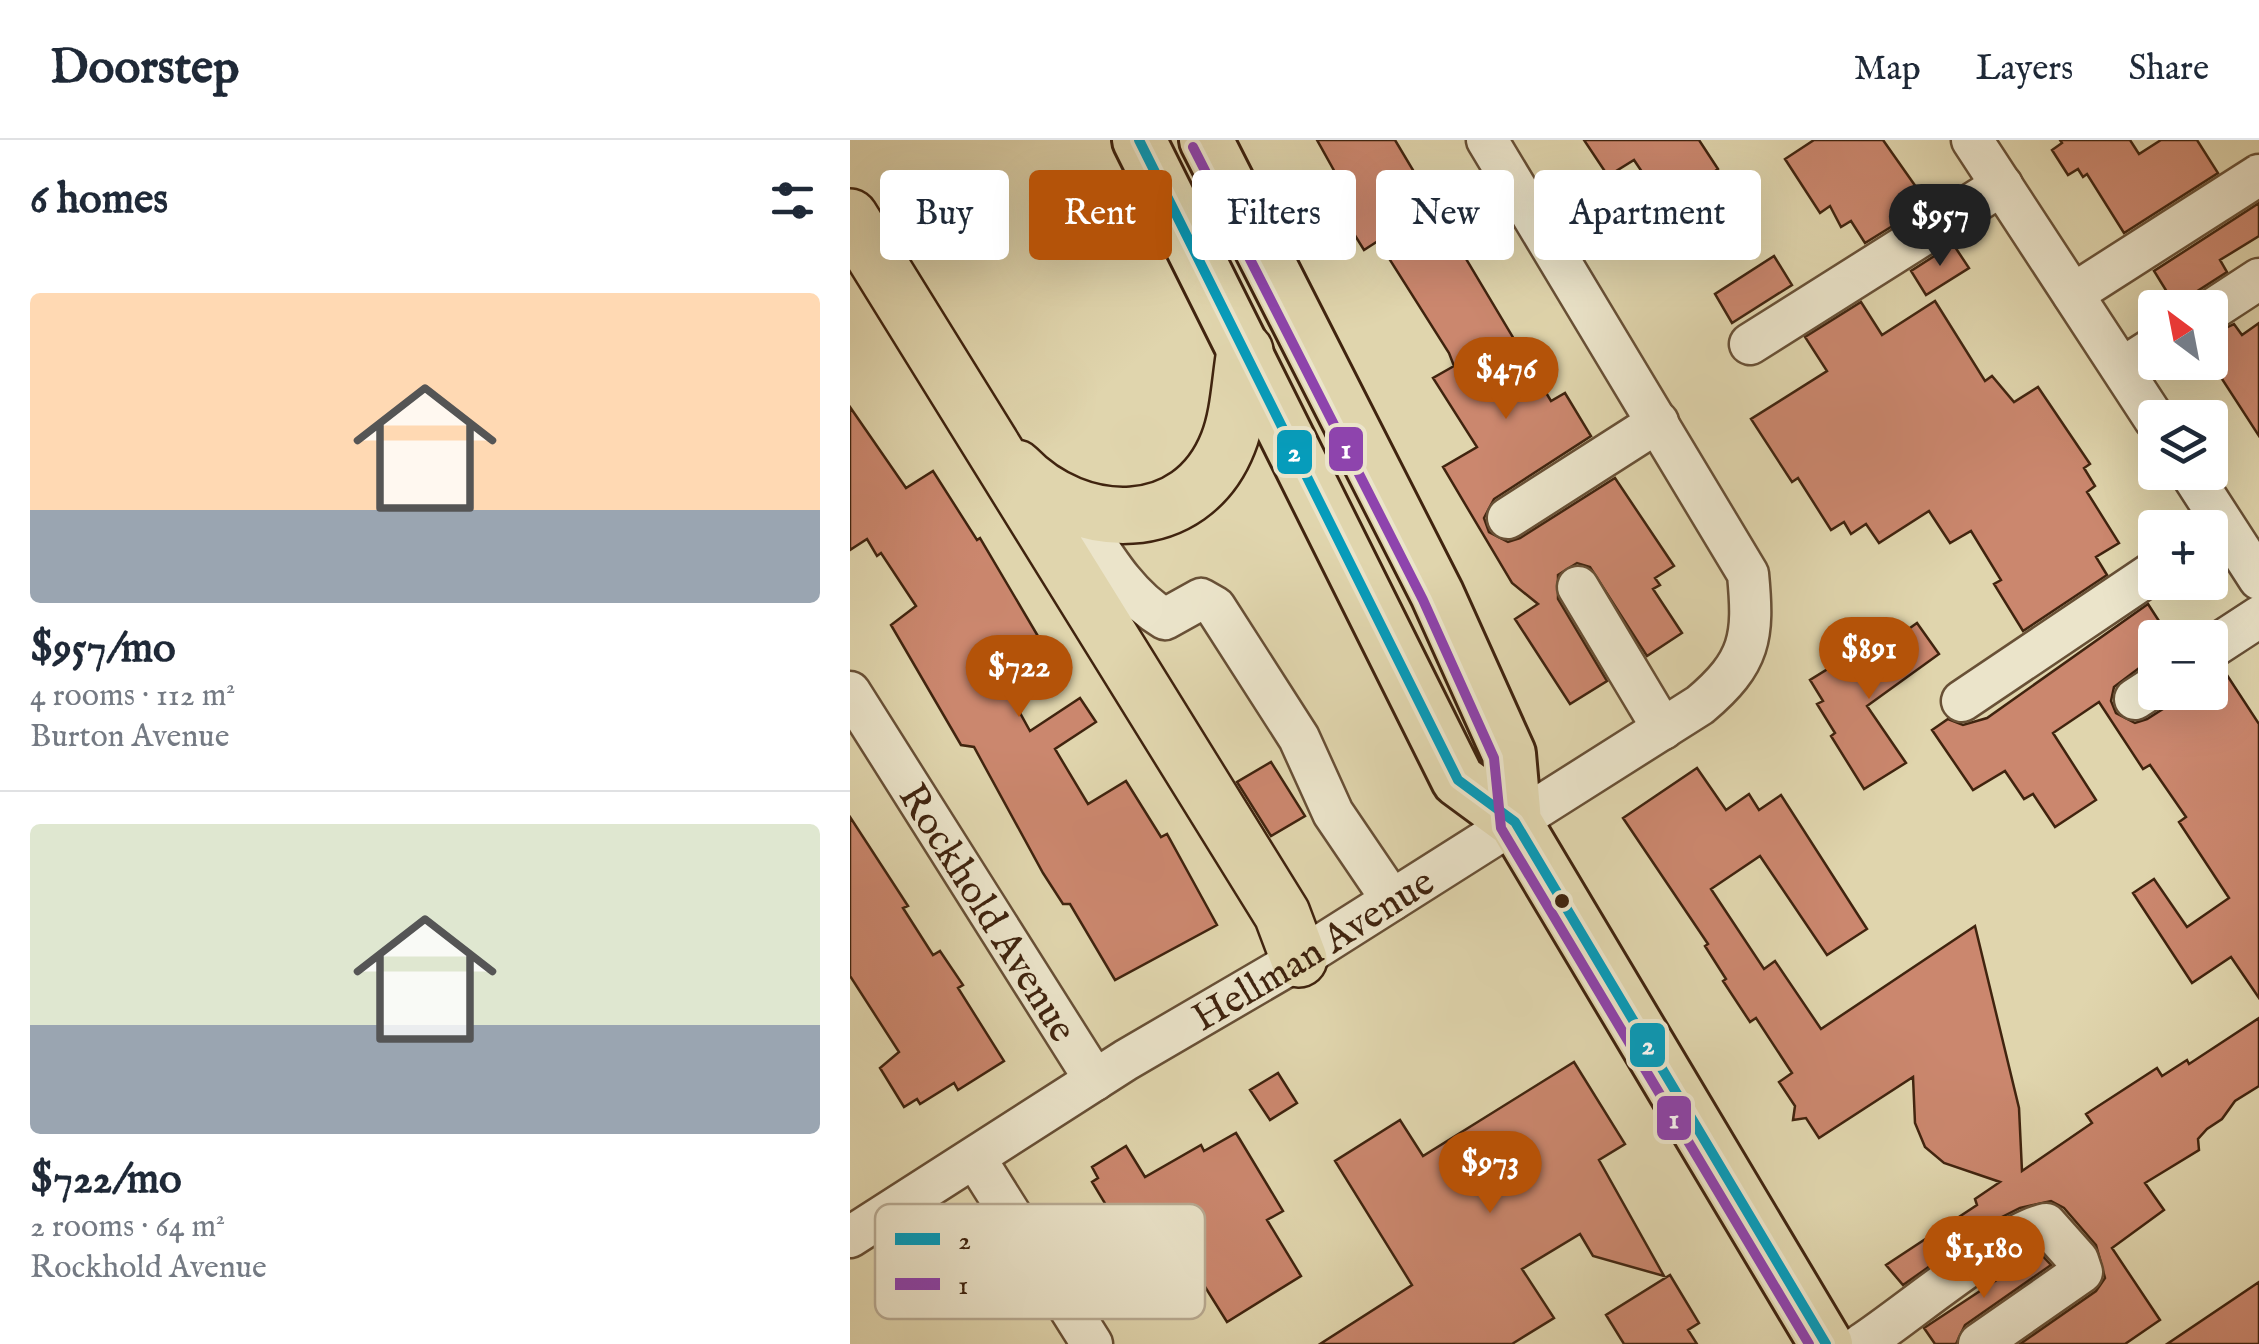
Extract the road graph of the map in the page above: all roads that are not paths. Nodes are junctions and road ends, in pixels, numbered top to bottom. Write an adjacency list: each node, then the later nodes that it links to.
1 (1139, 140): 13 (main road)
2 (1206, 140): 30 (main road)
3 (1487, 140): 17 (street)
4 (1972, 140): 6 (street)
5 (2259, 175): 10 (street)
6 (2002, 185): 10 (street); 12 (street)
7 (850, 217): 18 (highway)
8 (850, 266): 32 (highway)
9 (2259, 279): 11 (street)
10 (2073, 294): 15 (street)
11 (2228, 299)
12 (1750, 344)
13 (1245, 351): 19 (highway); 30 (main road)
14 (2138, 357): 15 (street)
15 (2122, 368): 16 (street)
16 (2142, 400)
17 (1658, 422): 20 (street); 29 (street, Hellman Avenue)
18 (990, 441): 19 (highway); 32 (highway)
19 (1074, 510): 31 (street)
20 (1508, 518)
21 (2228, 543): 22 (street)
22 (2259, 579)
23 (2138, 582): 28 (street)
24 (1578, 587): 29 (street)
25 (2259, 617): 26 (street)
26 (2228, 638)
27 (850, 692): 33 (street, Rockhold Avenue)
28 (1962, 700)
29 (1663, 729): 30 (street, Hellman Avenue)
30 (1515, 822): 31 (street, Hellman Avenue); 41 (main road)
31 (1392, 900): 32 (street, Hellman Avenue)
32 (1300, 959): 33 (street, Hellman Avenue)
33 (1096, 1080): 34 (street, Hellman Avenue)
34 (975, 1158): 35 (street, Hellman Avenue); 36 (street)
35 (903, 1204)
36 (1004, 1204)
37 (875, 1222): 38 (street, Hellman Avenue)
38 (850, 1238)
39 (1076, 1319): 40 (street)
40 (1092, 1344)
41 (1826, 1344)
42 (1862, 1344): 43 (street)
43 (1979, 1344)

